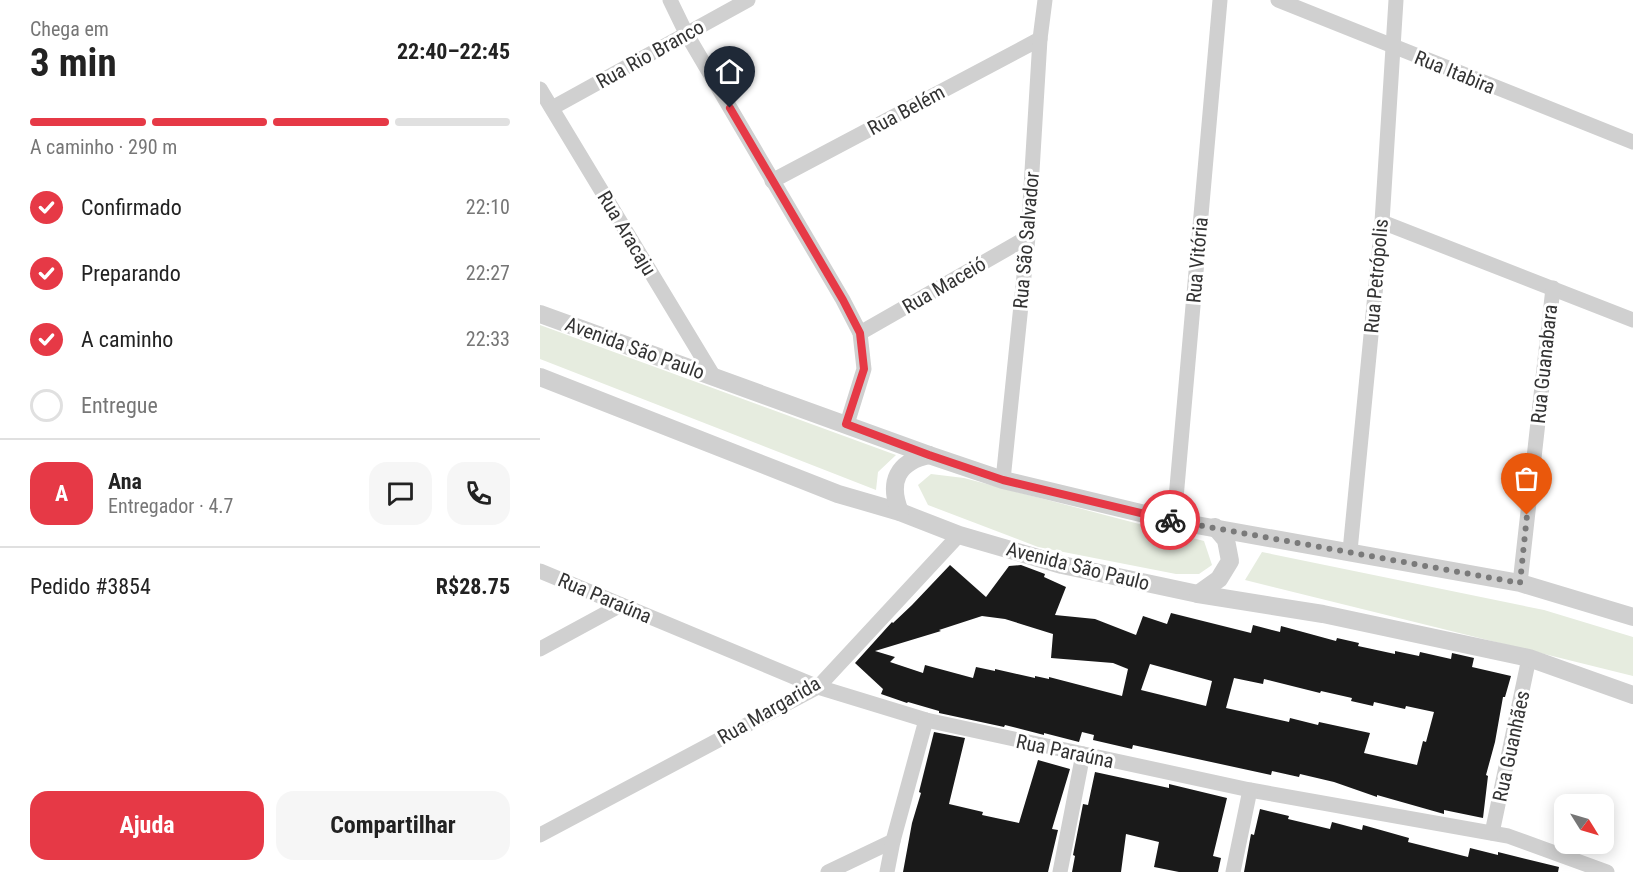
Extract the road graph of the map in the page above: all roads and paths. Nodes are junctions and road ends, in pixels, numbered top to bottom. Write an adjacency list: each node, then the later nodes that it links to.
1 (670, 0): 7 (street)
2 (748, 0): 7 (street, Rua Rio Branco)
3 (1045, 0): 8 (street, Rua São Salvador)
4 (1220, 0): 26 (street, Rua Vitória)
5 (1278, 0): 9 (street, Rua Itabira)
6 (1396, 0): 9 (street, Rua Petrópolis)
7 (686, 33): 11 (street, Rua Rio Branco); 13 (street)
8 (1040, 39): 13 (street, Rua Belém); 15 (street, Rua São Salvador)
9 (1393, 47): 12 (street, Rua Itabira); 14 (street, Rua Petrópolis)
10 (540, 89): 11 (street, Rua Aracaju)
11 (552, 108): 21 (street, Rua Aracaju)
12 (1633, 142)
13 (772, 181): 19 (street)
14 (1382, 222): 16 (street); 29 (street, Rua Petrópolis)
15 (1028, 237): 19 (street, Rua Maceió); 24 (street, Rua São Salvador)
16 (1553, 288): 18 (street); 31 (street, Rua Guanabara)
17 (540, 314): 21 (street, Avenida São Paulo)
18 (1633, 320)
19 (860, 333): 22 (street)
20 (540, 377): 25 (street, Avenida São Paulo)
21 (714, 377): 22 (street, Avenida São Paulo)
22 (846, 424): 23 (street, Avenida São Paulo)
23 (929, 455): 24 (street, Avenida São Paulo); 25 (street)
24 (1003, 480): 26 (street, Avenida São Paulo)
25 (900, 512): 28 (street, Avenida São Paulo)
26 (1174, 521): 27 (street, Avenida São Paulo)
27 (1215, 527): 29 (street, Avenida São Paulo); 32 (street)
28 (959, 535): 32 (street, Avenida São Paulo); 37 (street, Rua Margarida)
29 (1350, 551): 31 (street, Avenida São Paulo)
30 (540, 571): 33 (street, Rua Paraúna)
31 (1520, 583): 34 (street, Avenida São Paulo)
32 (1198, 594): 36 (street, Avenida São Paulo)
33 (621, 605): 35 (street); 37 (street, Rua Paraúna)
34 (1633, 617)
35 (540, 649)
36 (1529, 658): 38 (street, Avenida São Paulo); 42 (street, Rua Guanhães)
37 (818, 687): 39 (street, Rua Paraúna); 43 (street, Rua Margarida)
38 (1633, 695)
39 (926, 720): 40 (street, Rua Paraúna); 44 (street)
40 (1083, 754): 41 (street, Rua Paraúna); 47 (street)
41 (1250, 790): 42 (street, Rua Paraúna); 48 (street)
42 (1492, 833): 49 (street, Rua Paraúna)
43 (540, 835)
44 (893, 841): 45 (street); 46 (street)
45 (828, 872)
46 (887, 872)
47 (1060, 872)
48 (1233, 872)
49 (1607, 872)

